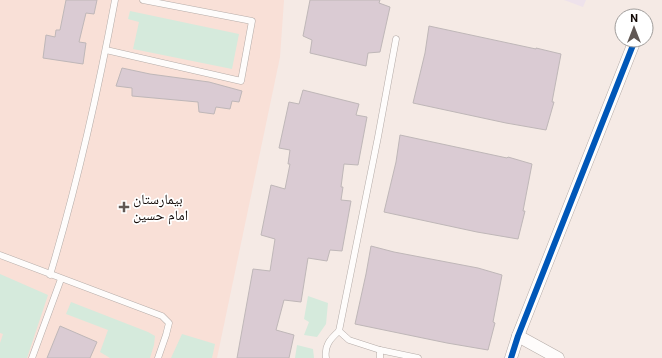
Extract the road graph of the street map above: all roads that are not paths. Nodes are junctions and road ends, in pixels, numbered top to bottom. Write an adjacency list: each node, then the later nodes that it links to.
1 (115, 0): 5 (lane)
2 (142, 0): 5 (lane)
3 (396, 39): 9 (lane)
4 (632, 48): 10 (street)
5 (106, 50): 7 (lane)
6 (0, 255): 7 (lane)
7 (50, 275): 8 (lane)
8 (61, 279): 12 (lane); 13 (lane)
9 (339, 331): 11 (lane); 14 (lane)
10 (518, 336): 17 (street); 18 (street)
11 (380, 350): 15 (lane); 16 (lane)
12 (32, 358)
13 (158, 358)
14 (326, 358)
15 (380, 358)
16 (418, 358)
17 (511, 358)
18 (558, 358)

